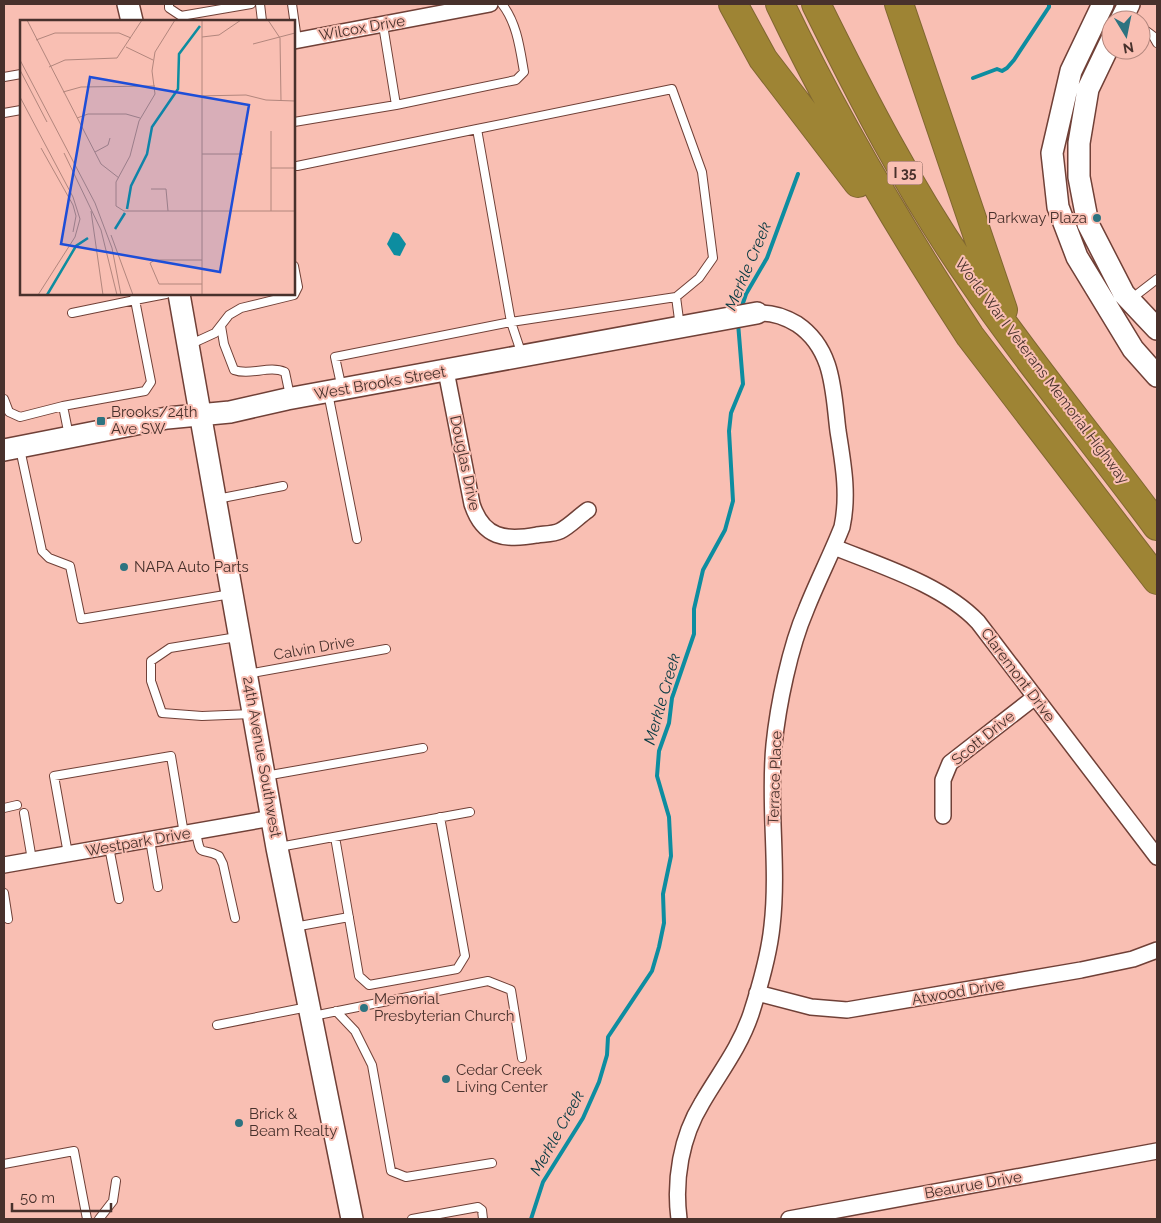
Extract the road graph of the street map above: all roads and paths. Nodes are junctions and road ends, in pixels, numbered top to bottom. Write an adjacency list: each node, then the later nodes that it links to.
1 (128, 4): 12 (main road)
2 (169, 4): 11 (lane)
3 (260, 4): 13 (lane)
4 (292, 4): 14 (lane)
5 (490, 4): 15 (street, Wilcox Drive)
6 (502, 4): 21 (lane)
7 (733, 4): 30 (highway)
8 (780, 4): 30 (highway, World War I Veterans Memorial Highway / I 35)
9 (816, 4): 43 (highway, World War I Veterans Memorial Highway / I 35)
10 (899, 4): 43 (highway)
11 (249, 5)
12 (132, 20)
13 (262, 20)
14 (294, 20)
15 (383, 24): 17 (street, Wilcox Drive); 21 (lane)
16 (1101, 32): 47 (main road)
17 (296, 40)
18 (1102, 60): 36 (main road)
19 (20, 74): 20 (lane)
20 (4, 77)
21 (396, 105): 24 (lane)
22 (20, 110): 23 (lane)
23 (4, 113)
24 (295, 122)
25 (476, 129): 26 (lane); 35 (lane); 39 (lane)
26 (297, 166)
27 (295, 272): 29 (lane)
28 (1157, 279): 36 (lane)
29 (295, 293)
30 (942, 293): 61 (highway, World War I Veterans Memorial Highway / I 35)
31 (156, 295): 34 (lane)
32 (180, 295): 44 (main road, 24th Avenue Southwest)
33 (294, 295): 40 (lane)
34 (135, 297): 37 (lane); 51 (lane)
35 (676, 297): 39 (lane); 41 (lane)
36 (1130, 300): 42 (main road)
37 (72, 313)
38 (757, 313): 41 (main road, West Brooks Street); 60 (street, Terrace Place)
39 (511, 322): 45 (lane); 48 (lane)
40 (221, 326): 44 (lane); 50 (lane)
41 (680, 327): 45 (main road, West Brooks Street)
42 (1157, 329)
43 (1010, 333): 58 (highway, World War I Veterans Memorial Highway / I 35)
44 (189, 346): 52 (main road, 24th Avenue Southwest)
45 (523, 357): 46 (main road, West Brooks Street)
46 (446, 371): 48 (main road, West Brooks Street); 57 (street, Douglas Drive)
47 (1157, 376)
48 (335, 391): 50 (main road, West Brooks Street); 59 (lane)
49 (4, 399): 51 (lane)
50 (290, 399): 52 (main road, West Brooks Street)
51 (62, 406): 53 (lane)
52 (202, 415): 53 (main road, West Brooks Street); 56 (main road, 24th Avenue Southwest)
53 (69, 438): 54 (main road, West Brooks Street)
54 (12, 448): 62 (lane)
55 (284, 486): 56 (lane)
56 (216, 499): 62 (main road, 24th Avenue Southwest)
57 (588, 510)
58 (1157, 526)
59 (357, 539)
60 (834, 547): 66 (street, Claremont Drive); 94 (street, Terrace Place)
61 (1157, 580)
62 (233, 593): 63 (main road, 24th Avenue Southwest)
63 (241, 637): 65 (main road, 24th Avenue Southwest); 67 (lane)
64 (386, 650): 65 (lane, Calvin Drive)
65 (247, 674): 67 (main road, 24th Avenue Southwest)
66 (1035, 698): 74 (street, Scott Drive); 83 (street, Claremont Drive)
67 (254, 714): 69 (main road, 24th Avenue Southwest)
68 (423, 748): 69 (lane)
69 (265, 776): 75 (main road, 24th Avenue Southwest)
70 (17, 805): 71 (lane)
71 (4, 808)
72 (470, 812): 76 (lane)
73 (24, 813): 84 (lane)
74 (943, 816)
75 (272, 818): 77 (street, Westpark Drive); 81 (main road, 24th Avenue Southwest)
76 (440, 818): 78 (lane); 89 (lane)
77 (190, 833): 79 (street, Westpark Drive); 82 (lane); 90 (lane)
78 (335, 837): 81 (lane); 89 (lane)
79 (150, 840): 80 (street, Westpark Drive); 86 (lane)
80 (109, 847): 82 (street, Westpark Drive); 88 (lane)
81 (277, 848): 92 (main road, 24th Avenue Southwest)
82 (68, 854): 84 (street, Westpark Drive)
83 (1157, 857)
84 (32, 860): 85 (street, Westpark Drive)
85 (4, 862)
86 (158, 887)
87 (4, 893): 91 (lane)
88 (119, 898)
89 (349, 917): 92 (lane)
90 (235, 918)
91 (8, 919)
92 (294, 928): 96 (main road, 24th Avenue Southwest)
93 (1157, 950): 94 (street, Atwood Drive)
94 (757, 993): 108 (street, Terrace Place)
95 (336, 1011): 96 (lane); 98 (lane); 100 (lane)
96 (310, 1012): 97 (lane); 105 (main road, 24th Avenue Southwest)
97 (217, 1025)
98 (522, 1058)
99 (1157, 1151): 109 (street, Beaurue Drive)
100 (492, 1163)
101 (4, 1164): 103 (lane)
102 (116, 1181): 104 (lane)
103 (87, 1219)
104 (99, 1219)
105 (352, 1219)
106 (412, 1219): 107 (lane)
107 (483, 1219)
108 (678, 1219)
109 (789, 1219)

